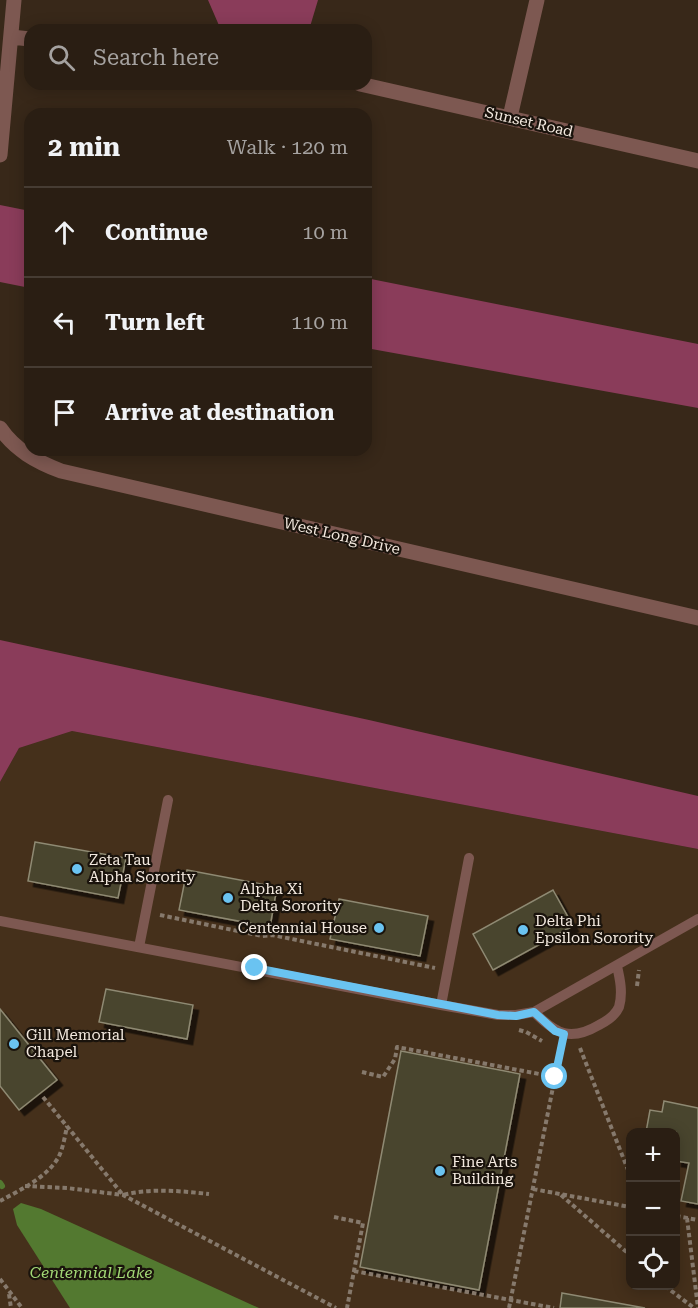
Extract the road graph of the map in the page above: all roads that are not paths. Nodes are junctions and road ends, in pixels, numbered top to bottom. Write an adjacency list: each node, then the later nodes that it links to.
1 (14, 0): 3 (street)
2 (537, 0): 6 (street)
3 (11, 37): 4 (street); 7 (street)
4 (24, 38)
5 (372, 87): 6 (street, Sunset Road)
6 (510, 117): 8 (street, Sunset Road)
7 (0, 155)
8 (698, 161)
9 (0, 428): 10 (street, West Long Drive)
10 (24, 453)
11 (29, 456): 12 (street, West Long Drive)
12 (698, 618)
13 (168, 800): 17 (lane)
14 (469, 858): 19 (lane)
15 (698, 919): 18 (lane)
16 (0, 921): 17 (lane)
17 (139, 947): 19 (lane)
18 (617, 966): 20 (lane); 20 (lane)
19 (441, 1005): 20 (lane)
20 (534, 1012)

